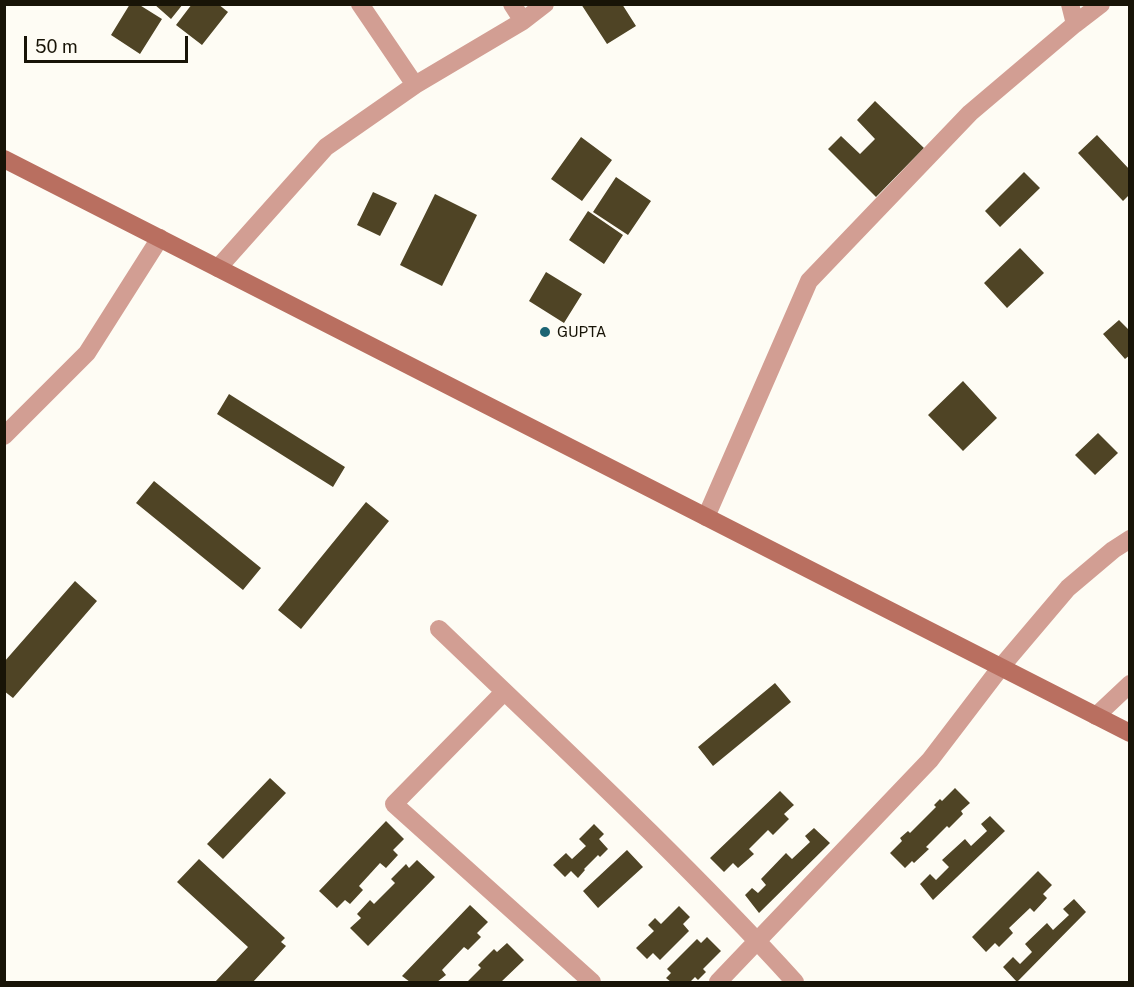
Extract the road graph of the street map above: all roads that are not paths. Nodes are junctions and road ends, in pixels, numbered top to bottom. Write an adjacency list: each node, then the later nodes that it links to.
1 (360, 4): 8 (street)
2 (512, 4): 6 (street)
3 (545, 4): 6 (street)
4 (1070, 4): 7 (street)
5 (1101, 4): 7 (street)
6 (523, 21): 8 (street)
7 (1075, 24): 13 (street)
8 (415, 86): 11 (street)
9 (4, 159): 10 (main road)
10 (160, 238): 11 (main road); 12 (street)
11 (218, 268): 13 (main road)
12 (4, 436)
13 (706, 517): 16 (main road)
14 (1130, 538): 16 (street)
15 (439, 629): 18 (street)
16 (1001, 667): 19 (main road); 21 (street)
17 (1130, 684): 19 (street)
18 (504, 692): 21 (street); 22 (street)
19 (1096, 716): 20 (main road)
20 (1130, 733)
21 (758, 941): 23 (street); 24 (street)
22 (592, 982)
23 (718, 982)
24 (795, 982)

